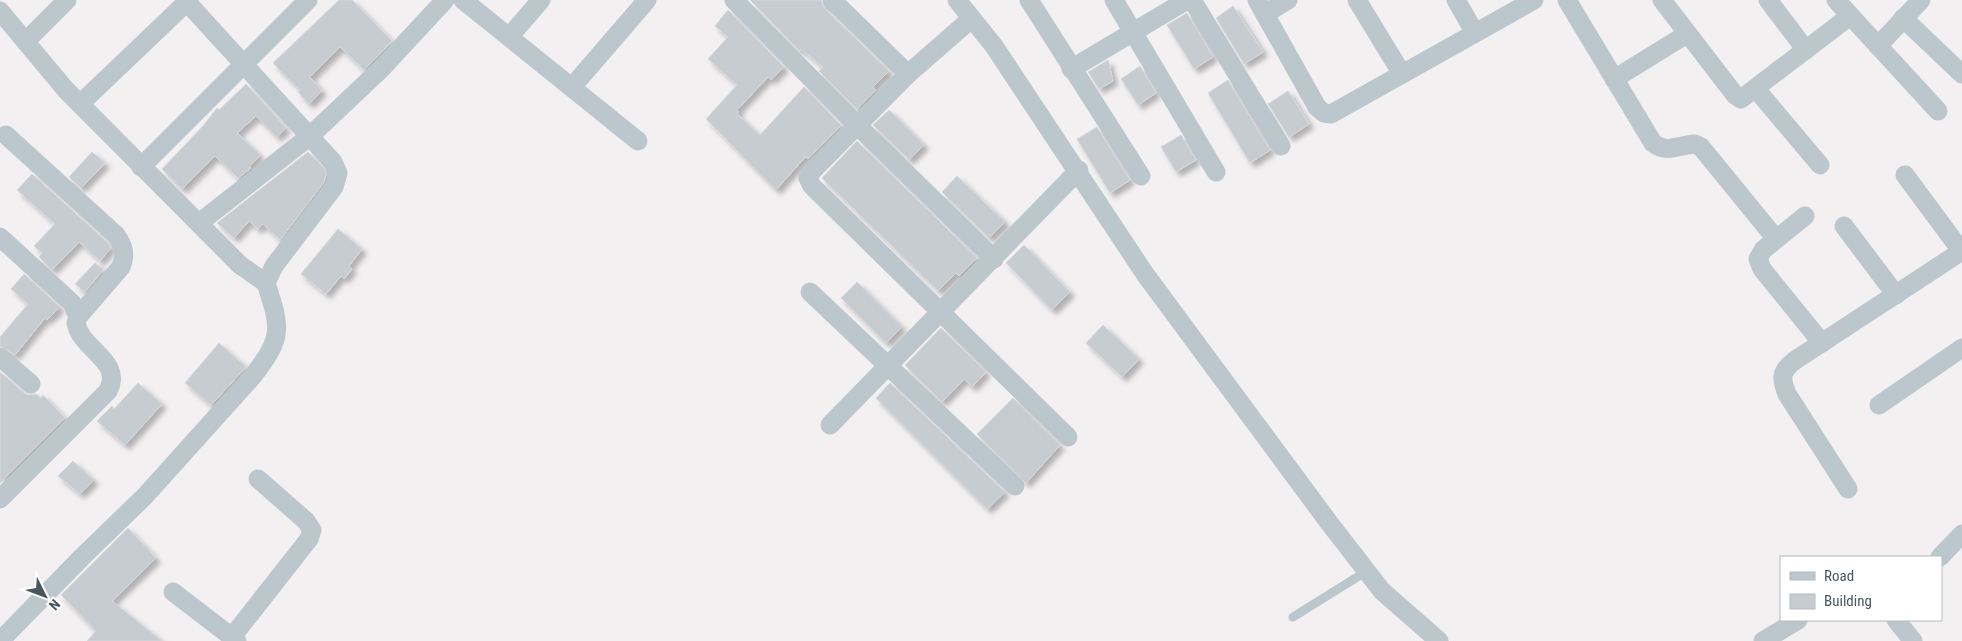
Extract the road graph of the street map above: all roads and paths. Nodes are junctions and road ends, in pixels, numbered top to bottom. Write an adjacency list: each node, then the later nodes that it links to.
1 (67, 0): 32 (street)
2 (308, 0): 35 (street)
3 (445, 0): 47 (street)
4 (463, 0): 31 (street)
5 (541, 0): 31 (street)
6 (647, 0): 41 (street)
7 (734, 0): 45 (street)
8 (832, 0): 37 (street)
9 (957, 0): 27 (street)
10 (1029, 0): 36 (street)
11 (1114, 0): 28 (street)
12 (1187, 0): 28 (street)
13 (1192, 0): 49 (street)
14 (1288, 0): 23 (street)
15 (1357, 0): 38 (street)
16 (1456, 0): 29 (street)
17 (1534, 0): 29 (street)
18 (1567, 0): 40 (street)
19 (1662, 0): 30 (street)
20 (1768, 0): 34 (street)
21 (1836, 0): 26 (street)
22 (187, 1): 35 (street); 43 (street)
23 (1261, 7): 38 (street)
24 (1908, 7): 33 (street); 39 (street)
25 (0, 11): 32 (street)
26 (1850, 16): 33 (street); 34 (street)
27 (971, 18): 37 (street); 52 (street)
28 (1134, 32): 36 (street); 53 (street)
29 (1475, 33): 38 (street)
30 (1687, 34): 40 (street); 42 (street)
31 (509, 37): 41 (street)
32 (26, 41): 43 (street)
33 (1878, 46): 44 (street)
34 (1806, 50): 42 (street)
35 (244, 65): 47 (street); 51 (street)
36 (1071, 69): 55 (street)
37 (908, 74): 45 (street)
38 (1402, 74)
39 (1962, 74)
40 (1614, 79): 60 (street)
41 (572, 88): 48 (street)
42 (1756, 89): 50 (street)
43 (80, 104): 51 (street)
44 (1938, 111)
45 (857, 126): 62 (street); 66 (street)
46 (6, 135): 67 (street)
47 (310, 136): 57 (street); 63 (street)
48 (638, 141)
49 (1281, 146)
50 (1820, 165)
51 (141, 167): 57 (street)
52 (1078, 170): 62 (street); 82 (street)
53 (1216, 172)
54 (1905, 175): 61 (street)
55 (1141, 176)
56 (1805, 216): 60 (street)
57 (198, 223): 63 (street)
58 (1844, 226): 65 (street)
59 (0, 237): 67 (street)
60 (1776, 239): 68 (street)
61 (1962, 252): 65 (street)
62 (994, 259): 66 (street)
63 (266, 283): 88 (street)
64 (810, 292): 71 (street)
65 (1896, 295): 68 (street)
66 (940, 313): 71 (street); 75 (street)
67 (78, 317): 79 (street)
68 (1822, 343): 78 (street)
69 (1962, 348): 73 (street)
70 (0, 357): 72 (street)
71 (887, 367): 74 (street); 77 (street)
72 (31, 384)
73 (1879, 406)
74 (830, 425)
75 (1068, 437)
76 (258, 479): 87 (street)
77 (1015, 486)
78 (1848, 489)
79 (0, 499)
80 (1962, 535): 81 (street)
81 (1941, 556)
82 (1367, 571): 84 (lane); 89 (street)
83 (173, 592): 87 (street)
84 (1293, 617)
85 (1796, 621): 90 (street)
86 (1897, 621): 91 (street)
87 (234, 639)
88 (0, 641)
89 (1440, 641)
90 (1763, 641)
91 (1913, 641)

